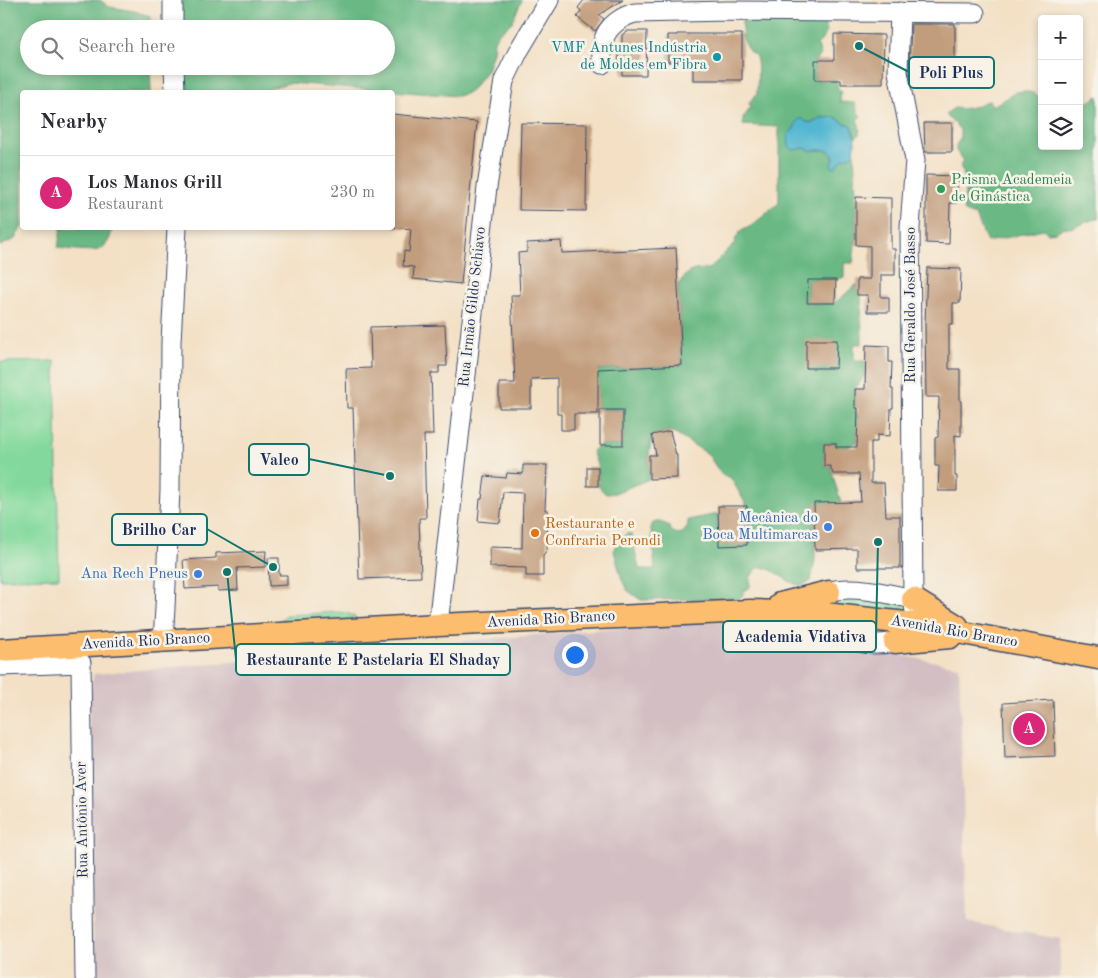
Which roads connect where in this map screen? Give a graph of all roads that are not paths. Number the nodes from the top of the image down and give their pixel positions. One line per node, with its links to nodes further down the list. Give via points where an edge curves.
1 (173, 0): 6 (street)
2 (549, 0): 16 (street, Rua Irmão Gildo Schiavo, via 504,81 487,187)
3 (728, 6): 4 (street); 7 (street, via 627,15 606,34)
4 (900, 12): 5 (street); 12 (street, Rua Geraldo José Basso, via 898,72 916,160 910,227)
5 (975, 13)
6 (173, 20)
7 (602, 64)
8 (174, 75): 9 (street)
9 (175, 90)
10 (177, 230): 19 (street)
11 (829, 592): 12 (street, via 867,590); 13 (main road); 14 (street, via 821,599)
12 (913, 599): 15 (street, Rua Geraldo José Basso); 18 (main road)
13 (750, 611): 14 (main road, Avenida Rio Branco); 16 (main road, Avenida Rio Branco); 17 (main road)
14 (816, 613): 15 (main road, Avenida Rio Branco); 17 (street)
15 (915, 624): 18 (main road, Avenida Rio Branco); 20 (street, via 910,635)
16 (438, 625): 19 (main road, Avenida Rio Branco)
17 (827, 633): 20 (street, via 864,643)
18 (974, 635): 20 (main road); 22 (main road, Avenida Rio Branco)
19 (163, 641): 21 (main road, Avenida Rio Branco)
20 (895, 642)
21 (0, 650)
22 (1098, 658)
23 (0, 666): 24 (street, Rua Antônio Aver, via 81,663)
24 (86, 978)

